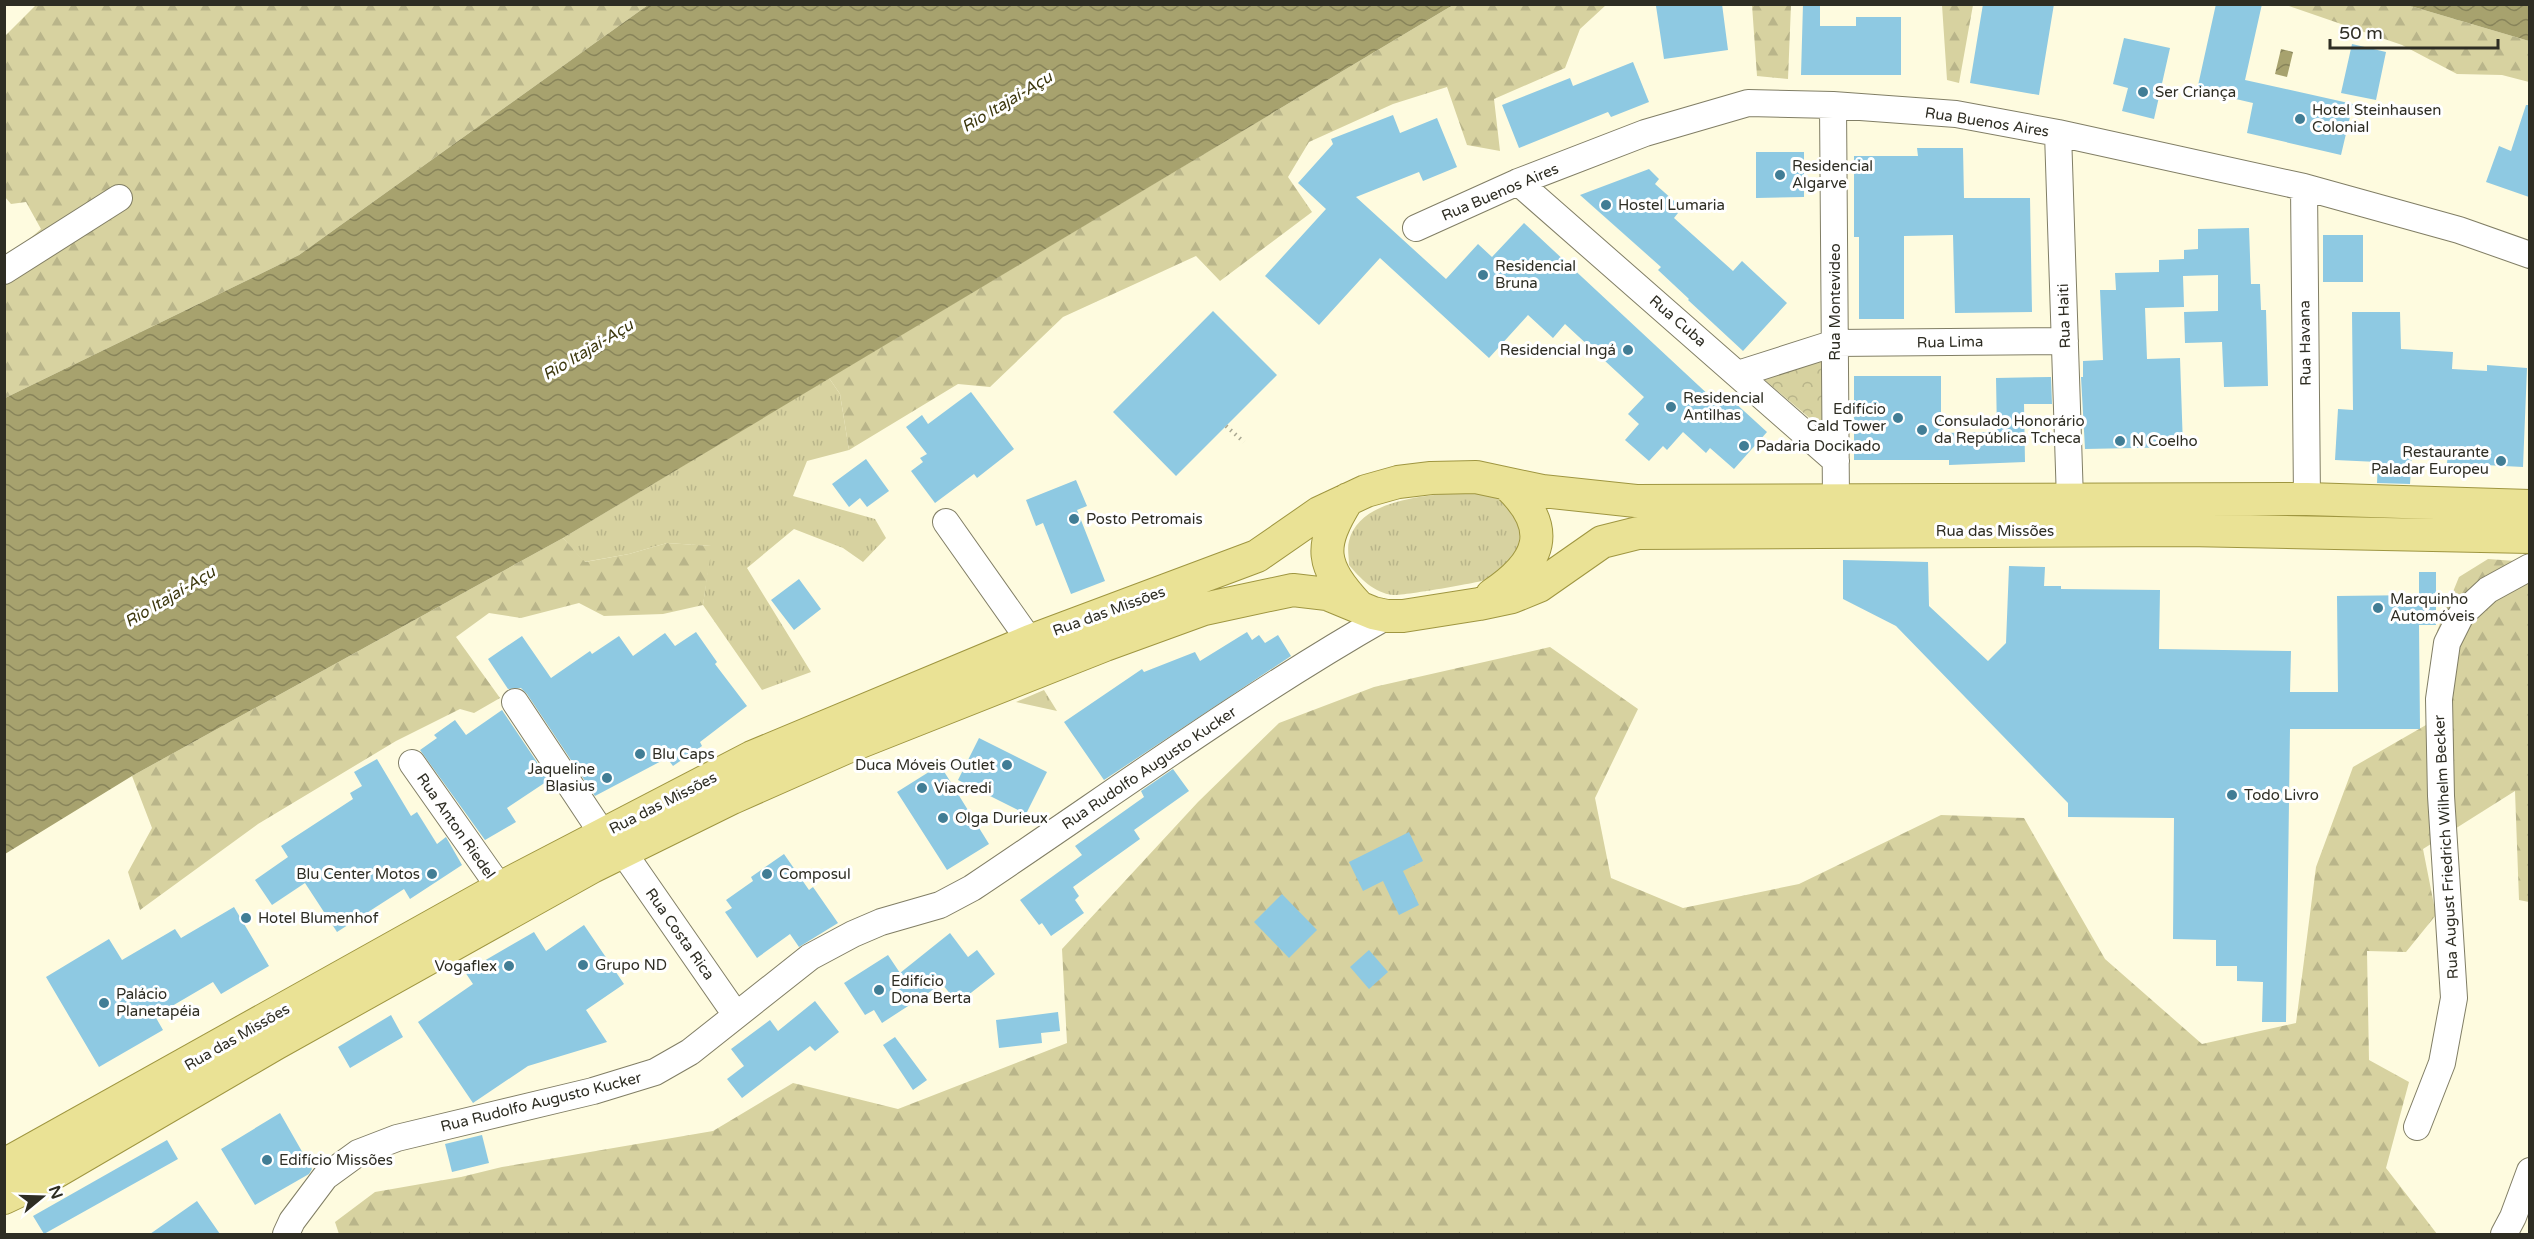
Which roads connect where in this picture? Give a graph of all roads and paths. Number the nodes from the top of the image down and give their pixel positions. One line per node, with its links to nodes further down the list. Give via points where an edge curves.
1 (1833, 105): 2 (street, Rua Buenos Aires, via 1956,114); 3 (street, Rua Buenos Aires, via 1748,104 1645,134); 10 (street, Rua Montevideo)
2 (2058, 133): 4 (street, Rua Buenos Aires); 9 (street, Rua Haiti)
3 (1518, 182): 6 (street, Rua Buenos Aires); 11 (street, Rua Cuba)
4 (2304, 187): 7 (street, Rua Buenos Aires, via 2459,230); 17 (street, Rua Havana)
5 (119, 198): 8 (street)
6 (1416, 228)
7 (2529, 255)
8 (4, 271)
9 (2065, 341): 10 (street, Rua Lima); 19 (street, Rua Haiti)
10 (1835, 343): 11 (street, Rua Lima); 14 (street, Rua Montevideo)
11 (1738, 374): 14 (street, Rua Cuba)
12 (1226, 426): 13 (path)
13 (1244, 442)
14 (1836, 462): 18 (street, Rua Montevideo)
15 (1508, 486): 16 (main road, via 1476,477 1431,478 1366,490); 18 (main road, Rua das Missões, via 1636,501); 25 (main road, via 1533,516 1534,551 1526,567)
16 (1348, 499): 26 (main road, via 1328,535 1327,550 1343,590); 27 (main road, Rua das Missões, via 1319,513 1257,556)
17 (2307, 499): 19 (main road, Rua das Missões); 20 (main road, Rua das Missões); 22 (main road, via 2298,515)
18 (1836, 500): 19 (main road, Rua das Missões)
19 (2070, 500)
20 (2529, 506)
21 (946, 522): 27 (street)
22 (2278, 532): 23 (main road, Rua das Missões); 25 (main road, Rua das Missões, via 1638,533 1602,542 1539,586)
23 (2529, 537)
24 (2529, 567): 33 (street, Rua August Friedrich Wilhelm Becker, via 2488,590 2462,615 2446,643 2439,710 2454,998 2442,1063)
25 (1479, 604): 26 (main road, via 1403,616)
26 (1373, 612): 30 (main road, Rua das Missões, via 1328,594 1293,590 1204,609); 32 (street, Rua Rudolfo Augusto Kucker, via 1336,645 1188,740 972,888 940,905 881,922 828,945)
27 (1030, 641): 30 (main road, Rua das Missões, via 752,757)
28 (515, 702): 30 (street, Rua Costa Rica)
29 (412, 763): 31 (street, Rua Anton Riedel)
30 (613, 843): 31 (main road, Rua das Missões); 32 (street, Rua Costa Rica); 36 (main road, Rua das Missões, via 473,933 61,1170)
31 (500, 888): 34 (main road, Rua das Missões)
32 (736, 1015): 37 (street, Rua Rudolfo Augusto Kucker, via 690,1052 655,1072 593,1091 397,1138 358,1153 324,1177)
33 (2417, 1127)
34 (4, 1165)
35 (2529, 1171): 38 (street)
36 (4, 1198)
37 (286, 1234)
38 (2504, 1234)

